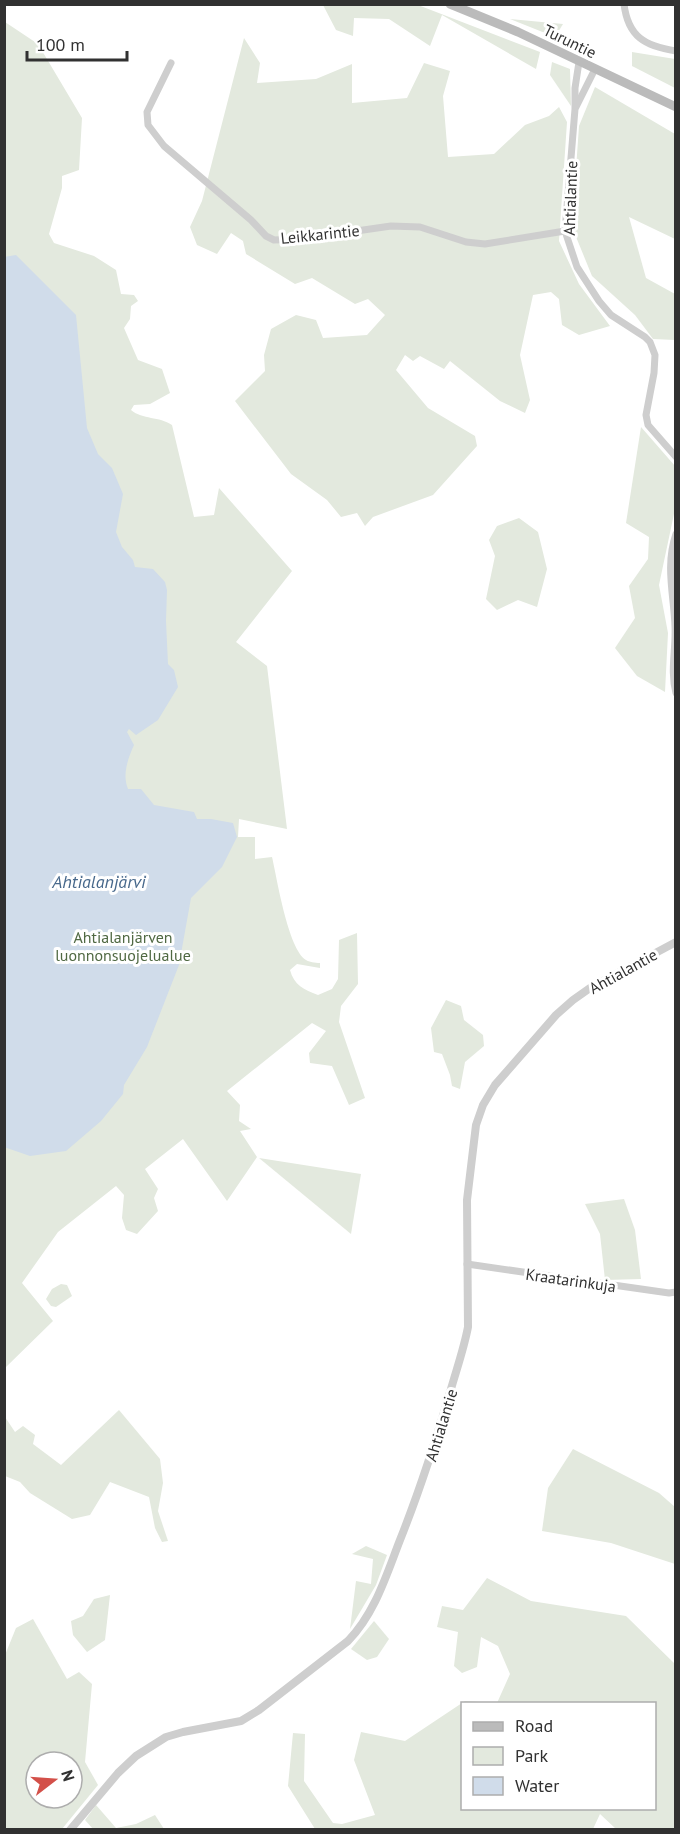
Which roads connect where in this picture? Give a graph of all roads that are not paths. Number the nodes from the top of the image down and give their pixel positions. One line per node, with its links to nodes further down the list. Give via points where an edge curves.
1 (450, 4): 4 (main road, Turuntie)
2 (624, 4): 3 (street, via 631,28 641,40 649,46)
3 (675, 51)
4 (579, 62): 6 (main road, Turuntie); 8 (street, Ahtialantie)
5 (171, 63): 9 (street, Leikkarintie, via 147,112 148,125 171,152 274,240 391,226 420,227 484,244)
6 (595, 69): 7 (main road, Turuntie); 8 (street, Ahtialantie)
7 (675, 107)
8 (575, 109): 9 (street, Ahtialantie)
9 (566, 231): 10 (street, Ahtialantie, via 577,267 599,300 611,315 650,342 655,355 648,425)
10 (675, 457)
11 (675, 534): 12 (street, via 669,574 675,626)
12 (675, 693)
13 (675, 942): 14 (street, Ahtialantie, via 573,1000 495,1085 476,1125 467,1200)
14 (467, 1264): 15 (street, Kraatarinkuja); 16 (street, Ahtialantie, via 468,1327 464,1348 414,1507 381,1589 360,1629 241,1721 166,1737 136,1756)
15 (675, 1292)
16 (70, 1830)

